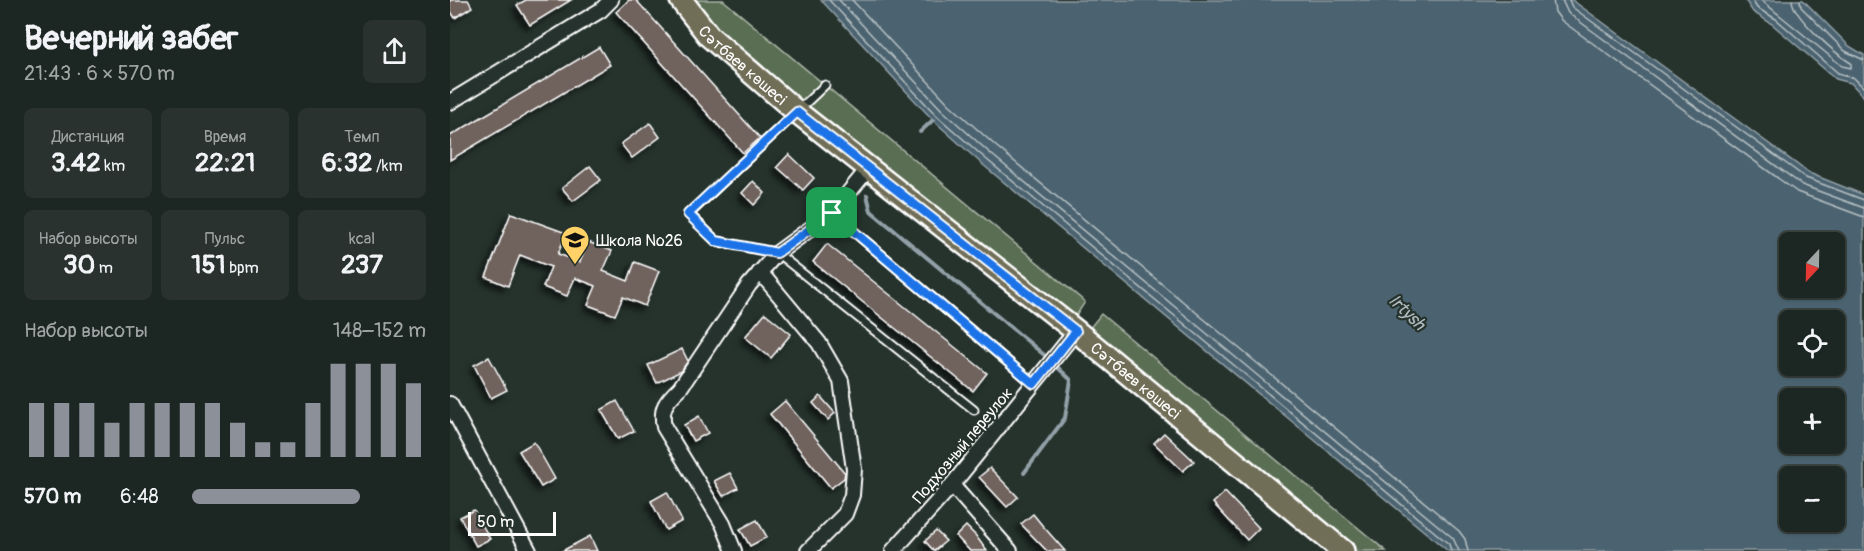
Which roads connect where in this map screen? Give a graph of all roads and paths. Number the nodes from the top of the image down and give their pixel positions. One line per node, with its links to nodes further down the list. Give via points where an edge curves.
1 (611, 0): 4 (street, via 601,10)
2 (681, 0): 5 (main road, Сәтбаев көшесі, via 709,36)
3 (825, 85): 5 (lane)
4 (450, 102)
5 (797, 112): 6 (main road, Сәтбаев көшесі); 8 (lane, via 688,214 716,241)
6 (868, 169): 7 (street); 10 (main road, Сәтбаев көшесі)
7 (832, 213): 8 (street); 11 (lane)
8 (777, 253): 9 (street); 13 (lane)
9 (760, 272): 16 (street, via 680,388 666,401 661,414 664,427 723,524); 17 (street, via 819,343 841,381 854,470 852,495 845,514)
10 (1076, 331): 11 (street, Подхозный переулок); 20 (main road, Сәтбаев көшесі)
11 (1034, 384): 14 (street, Подхозный переулок)
12 (450, 404): 15 (street)
13 (974, 410)
14 (952, 485): 18 (street, Подхозный переулок); 19 (street)
15 (529, 551)
16 (734, 551)
17 (808, 551)
18 (893, 551)
19 (1010, 551)
20 (1343, 551)

